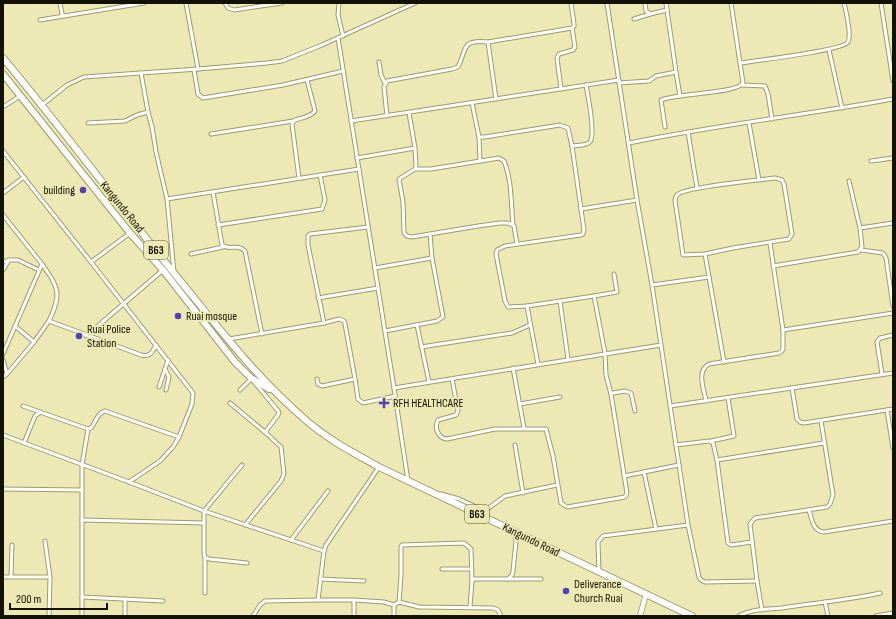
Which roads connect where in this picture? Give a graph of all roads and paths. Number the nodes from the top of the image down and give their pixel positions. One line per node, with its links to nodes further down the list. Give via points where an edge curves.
1 (60, 3): 18 (street)
2 (144, 3): 15 (street)
3 (186, 3): 31 (street)
4 (226, 3): 5 (street, via 228,8 234,10)
5 (282, 3)
6 (339, 3): 22 (street, via 338,15)
7 (415, 3): 22 (street)
8 (571, 3): 21 (street, via 574,24)
9 (607, 3): 38 (street)
10 (645, 3): 17 (street, via 646,11)
11 (666, 3): 16 (street)
12 (732, 3): 30 (street)
13 (844, 3): 27 (street, via 849,42)
14 (881, 3): 25 (street)
15 (126, 4): 18 (street)
16 (667, 10): 17 (street); 33 (street)
17 (650, 14): 19 (street)
18 (64, 16): 20 (street)
19 (634, 19)
20 (40, 20)
21 (572, 28): 24 (street); 42 (street, via 575,49 559,54 556,58)
22 (343, 36): 23 (street)
23 (338, 38): 31 (street, via 282,61); 32 (street)
24 (488, 42): 39 (street, via 480,41 465,47 458,67); 46 (street)
25 (888, 49): 26 (street); 37 (street)
26 (893, 49)
27 (829, 50): 30 (street); 51 (street)
28 (3, 58): 43 (highway, Kangundo Road / B63)
29 (378, 62): 39 (street)
30 (741, 63): 41 (street)
31 (196, 69): 34 (street); 36 (street, via 198,94 203,98)
32 (343, 71): 36 (street); 56 (street)
33 (676, 72): 38 (street, via 656,76 649,81); 45 (street)
34 (141, 73): 49 (street, via 80,78); 52 (street)
35 (3, 74): 44 (highway, Kangundo Road / B63)
36 (307, 80): 57 (street, via 314,114)
37 (893, 81)
38 (619, 82): 40 (street); 64 (street)
39 (385, 83): 54 (street)
40 (586, 85): 42 (street); 65 (street, via 592,137 587,144)
41 (742, 85): 45 (street); 55 (street, via 765,86)
42 (561, 89): 46 (street)
43 (30, 91): 44 (highway); 49 (highway, Kangundo Road / B63)
44 (21, 96): 50 (street); 91 (highway, Kangundo Road / B63)
45 (680, 96): 60 (street, via 661,100)
46 (496, 99): 48 (street)
47 (893, 99): 51 (street)
48 (472, 103): 53 (street); 63 (street)
49 (42, 105): 109 (highway, Kangundo Road / B63)
50 (3, 107)
51 (842, 108): 55 (street)
52 (148, 112): 58 (street, via 125,121); 82 (street)
53 (409, 113): 54 (street); 66 (street)
54 (387, 116): 56 (street)
55 (772, 119): 59 (street)
56 (351, 121): 68 (street)
57 (292, 122): 62 (street); 76 (street)
58 (88, 123)
59 (749, 123): 61 (street); 77 (street)
60 (665, 127)
61 (688, 132): 64 (street); 79 (street)
62 (211, 134)
63 (479, 137): 65 (street, via 560,125 568,128); 70 (street)
64 (629, 143): 83 (street)
65 (572, 146): 84 (street)
66 (415, 148): 68 (street); 73 (street)
67 (3, 151): 75 (street)
68 (357, 158): 72 (street)
69 (893, 158): 71 (street)
70 (480, 161): 73 (street); 88 (street, via 500,158 504,160)
71 (871, 161)
72 (359, 169): 74 (street); 89 (street)
73 (415, 170): 92 (street, via 399,179 404,233 412,237)
74 (320, 175): 76 (street); 87 (street, via 325,200 322,209)
75 (24, 177): 81 (street); 102 (street)
76 (299, 178): 80 (street)
77 (759, 180): 79 (street); 93 (street, via 779,178 786,191 792,236 786,241)
78 (849, 181): 90 (street)
79 (697, 188): 98 (street, via 680,192 675,199 682,253 685,256)
80 (213, 192): 82 (street); 87 (street)
81 (3, 193)
82 (167, 198): 109 (street)
83 (637, 200): 84 (street); 112 (street)
84 (581, 209): 94 (street, via 583,234)
85 (3, 215): 103 (street)
86 (893, 223): 90 (street)
87 (218, 225): 95 (street)
88 (513, 225): 92 (street, via 508,223 478,226); 94 (street)
89 (368, 227): 105 (street); 115 (street, via 308,236)
90 (860, 228): 96 (street)
91 (130, 233): 102 (street); 108 (highway, Kangundo Road / B63)
92 (430, 234): 99 (street)
93 (770, 243): 98 (street); 104 (street)
94 (517, 244): 118 (street, via 499,248 496,254 506,305 511,308)
95 (223, 247): 97 (street); 128 (street, via 239,247 246,251)
96 (861, 250): 104 (street); 119 (street, via 883,253 886,258)
97 (191, 254)
98 (705, 254): 111 (street)
99 (432, 258): 105 (street); 123 (street, via 443,317 437,321)
100 (9, 260): 101 (street); 106 (street); 107 (street, via 18,260)
101 (3, 262)
102 (91, 262): 117 (street)
103 (42, 264): 107 (street); 121 (street, via 58,291)
104 (773, 266): 126 (street)
105 (375, 268): 113 (street)
106 (3, 270)
107 (39, 270): 125 (street)
108 (164, 270): 117 (street); 142 (highway, Kangundo Road / B63)
109 (175, 274): 131 (highway, Kangundo Road / B63)
110 (614, 274): 114 (street, via 617,292)
111 (709, 277): 112 (street); 143 (street)
112 (652, 285): 134 (street)
113 (378, 288): 115 (street); 127 (street)
114 (594, 296): 116 (street); 136 (street)
115 (318, 298): 122 (street)
116 (560, 301): 118 (street); 139 (street)
117 (124, 303): 130 (street); 133 (street)
118 (527, 306): 124 (street)
119 (893, 306)
120 (893, 313): 126 (street)
121 (49, 321): 130 (street); 132 (street)
122 (324, 323): 128 (street); 153 (street, via 339,319 344,322)
123 (417, 325): 127 (street); 135 (street)
124 (530, 325): 135 (street, via 512,333); 144 (street)
125 (15, 326): 132 (street); 137 (street)
126 (783, 330): 143 (street, via 783,348 779,353)
127 (385, 331): 157 (street)
128 (262, 334): 131 (street)
129 (893, 335): 149 (street, via 880,338 877,342)
130 (86, 336): 133 (street, via 147,356 152,354)
131 (227, 339): 138 (highway, Kangundo Road / B63)
132 (34, 342): 148 (street)
133 (156, 345): 141 (street)
134 (661, 345): 136 (street); 170 (street)
135 (422, 347): 155 (street)
136 (605, 353): 139 (street); 162 (street, via 606,374)
137 (3, 354)
138 (241, 354): 142 (highway); 161 (highway, Kangundo Road / B63)
139 (568, 359): 144 (street)
140 (3, 360): 148 (street)
141 (168, 360): 146 (street); 181 (street, via 194,398)
142 (234, 362): 151 (highway, Kangundo Road / B63)
143 (724, 362): 166 (street, via 709,364 702,370)
144 (538, 364): 145 (street)
145 (513, 368): 154 (street); 168 (street)
146 (165, 369): 156 (street); 159 (street, via 169,377)
147 (893, 372): 149 (street)
148 (7, 374): 150 (street)
149 (882, 374): 158 (street)
150 (3, 377)
151 (251, 378): 160 (street); 161 (highway, Kangundo Road / B63); 178 (street, via 279,412 267,429)
152 (317, 379): 153 (street, via 318,384 322,386)
153 (355, 379): 163 (street, via 360,402)
154 (452, 379): 155 (street); 176 (street, via 458,411 438,420 436,423 439,436 448,439 495,429)
155 (429, 382): 157 (street)
156 (159, 387)
157 (394, 388): 163 (street)
158 (792, 388): 165 (street); 175 (street, via 797,419 804,423)
159 (166, 390)
160 (240, 390)
161 (274, 392): 192 (highway, Kangundo Road / B63, via 320,431)
162 (611, 394): 173 (street, via 626,391 630,393); 194 (street)
163 (395, 396): 195 (street)
164 (560, 397): 168 (street)
165 (728, 398): 166 (street); 182 (street, via 734,436)
166 (706, 401): 170 (street)
167 (230, 403): 178 (street)
168 (520, 404): 176 (street)
169 (23, 406): 174 (street)
170 (670, 406): 186 (street)
171 (893, 409): 172 (street)
172 (887, 410): 175 (street); 180 (street)
173 (634, 411)
174 (40, 412): 177 (street); 183 (street)
175 (821, 421): 184 (street)
176 (524, 428): 197 (street, via 546,428)
177 (88, 429): 181 (street, via 99,414 105,411); 189 (street)
178 (267, 434): 208 (street, via 280,447 283,477)
179 (3, 435): 183 (street)
180 (892, 435): 187 (street)
181 (179, 437): 196 (street, via 167,454)
182 (711, 441): 186 (street); 188 (street)
183 (24, 443): 189 (street)
184 (824, 443): 188 (street); 203 (street, via 832,500 827,507)
185 (515, 445): 202 (street)
186 (676, 445): 191 (street)
187 (893, 448)
188 (717, 460): 216 (street, via 728,543 731,545)
189 (82, 464): 196 (street); 199 (street)
190 (242, 465): 204 (street)
191 (679, 465): 193 (street); 209 (street)
192 (379, 467): 195 (highway, Kangundo Road / B63); 218 (street)
193 (644, 472): 194 (street); 210 (street)
194 (624, 476): 197 (street, via 627,495 624,498 573,507 561,503)
195 (408, 481): 201 (highway, Kangundo Road / B63)
196 (129, 482): 204 (street)
197 (557, 486): 202 (street)
198 (3, 489): 199 (street)
199 (82, 490): 205 (street)
200 (328, 491): 213 (street)
201 (431, 492): 202 (street, via 459,499 483,510 502,497); 211 (highway, Kangundo Road / B63)
202 (523, 493)
203 (809, 510): 206 (street, via 819,532); 216 (street, via 755,518 750,524)
204 (204, 511): 207 (street); 208 (street)
205 (82, 520): 207 (street); 236 (street)
206 (893, 521)
207 (204, 523): 219 (street)
208 (245, 525): 213 (street)
209 (688, 525): 210 (street); 232 (street, via 701,580)
210 (656, 529): 223 (street, via 600,538)
211 (514, 532): 212 (highway, Kangundo Road / B63); 215 (street)
212 (525, 537): 215 (street); 223 (highway, Kangundo Road / B63)
213 (291, 540): 218 (street)
214 (45, 541): 226 (street)
215 (516, 541): 228 (street, via 513,571)
216 (752, 542): 232 (street)
217 (12, 545): 224 (street)
218 (324, 551): 227 (street)
219 (205, 557): 220 (street); 233 (street)
220 (247, 563)
221 (442, 569): 222 (street)
222 (472, 569): 231 (street); 241 (street, via 471,549 464,543 402,545)
223 (599, 572): 235 (highway, Kangundo Road / B63)
224 (11, 576): 225 (street); 226 (street)
225 (3, 577)
226 (50, 577): 247 (street)
227 (320, 579): 230 (street); 238 (street)
228 (508, 579): 229 (street); 231 (street)
229 (541, 579)
230 (364, 581)
231 (472, 581): 244 (street)
232 (757, 581): 245 (street)
233 (205, 593)
234 (880, 593): 242 (street)
235 (646, 594): 254 (street); 255 (highway, Kangundo Road / B63)
236 (82, 597): 237 (street); 248 (street)
237 (125, 599): 240 (street); 249 (street)
238 (318, 600): 239 (street); 250 (street, via 265,601)
239 (354, 600): 243 (street); 251 (street)
240 (163, 601)
241 (399, 602): 243 (street); 244 (street, via 419,607)
242 (826, 602): 245 (street); 257 (street)
243 (394, 605): 252 (street)
244 (470, 607): 253 (street, via 494,608)
245 (762, 610): 256 (street)
246 (893, 613): 258 (street)
247 (49, 616)
248 (82, 616)
249 (125, 616)
250 (253, 616)
251 (354, 616)
252 (394, 616)
253 (501, 616)
254 (640, 616)
255 (692, 616)
256 (739, 616)
257 (828, 616)
258 (876, 616)

